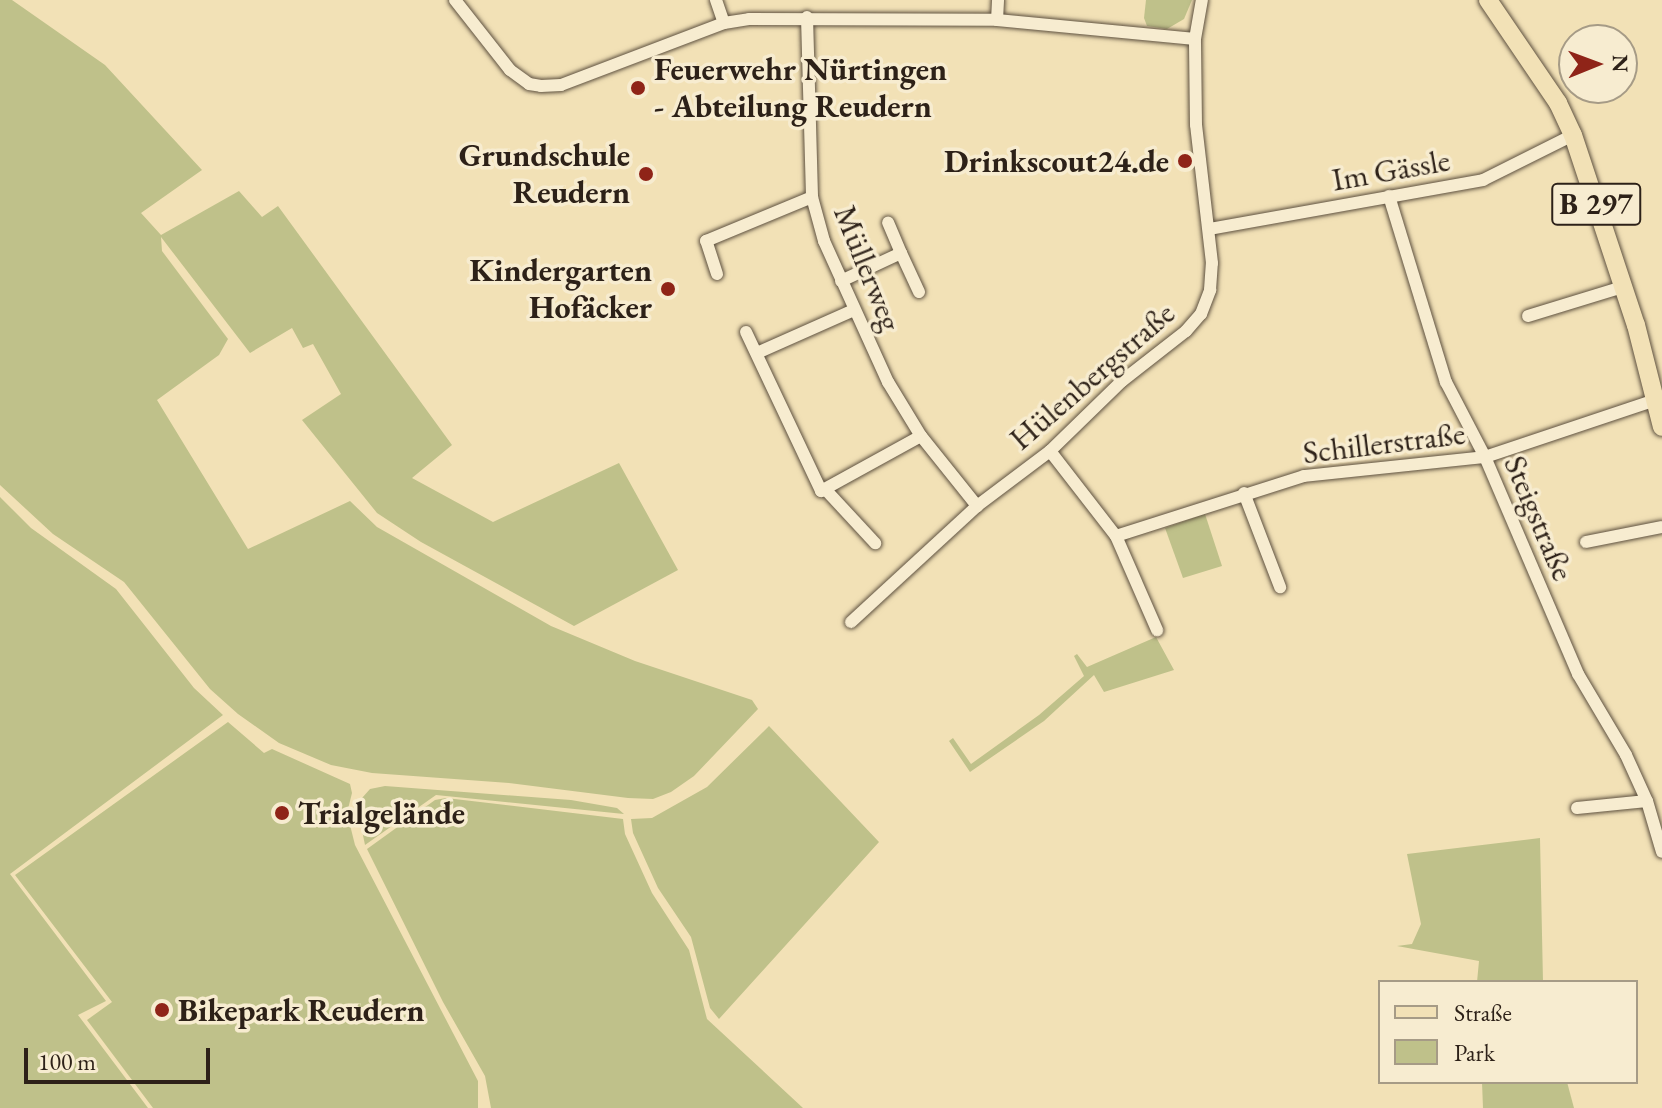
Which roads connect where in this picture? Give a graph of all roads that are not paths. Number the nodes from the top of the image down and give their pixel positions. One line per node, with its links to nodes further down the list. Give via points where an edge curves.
1 (455, 0): 8 (street, via 517,77 551,87)
2 (716, 0): 8 (street)
3 (998, 0): 7 (street)
4 (1202, 0): 9 (street, Hülenbergstraße)
5 (1488, 0): 10 (main road, B 297, via 1558,103)
6 (807, 17): 7 (street); 8 (street); 12 (street, Müllerweg)
7 (997, 20): 9 (street)
8 (724, 23)
9 (1195, 39): 14 (street, Hülenbergstraße, via 1196,125)
10 (1573, 135): 11 (street, Im Gässle, via 1483,180); 18 (main road, B 297)
11 (1389, 196): 14 (street, Im Gässle); 28 (street, Steigstraße, via 1446,382)
12 (812, 197): 16 (street, via 706,241); 17 (street, Müllerweg)
13 (888, 223): 15 (street)
14 (1209, 229): 27 (street, Hülenbergstraße, via 1210,290 1201,314)
15 (901, 253): 17 (street); 19 (street)
16 (717, 274)
17 (841, 281): 20 (street, Müllerweg)
18 (1623, 287): 21 (street); 24 (main road, B 297)
19 (919, 292)
20 (854, 310): 23 (street); 26 (street, Müllerweg)
21 (1528, 316)
22 (746, 332): 23 (street)
23 (757, 353): 29 (street, via 821,491)
24 (1660, 399): 25 (main road, B 297); 28 (street, Schillerstraße)
25 (1662, 427)
26 (921, 436): 29 (street); 31 (street, Müllerweg)
27 (1050, 451): 31 (street, Hülenbergstraße); 33 (street)
28 (1485, 457): 30 (street, Schillerstraße, via 1304,476); 39 (street, Steigstraße, via 1578,674)
29 (825, 489): 35 (street)
30 (1244, 493): 33 (street, Schillerstraße); 36 (street)
31 (977, 506): 37 (street, Hülenbergstraße)
32 (1662, 527): 34 (street)
33 (1116, 536): 38 (street)
34 (1586, 542)
35 (875, 543)
36 (1280, 587)
37 (851, 622)
38 (1157, 630)
39 (1647, 801): 40 (street); 41 (street, Steigstraße)
40 (1577, 808)
41 (1662, 852)

